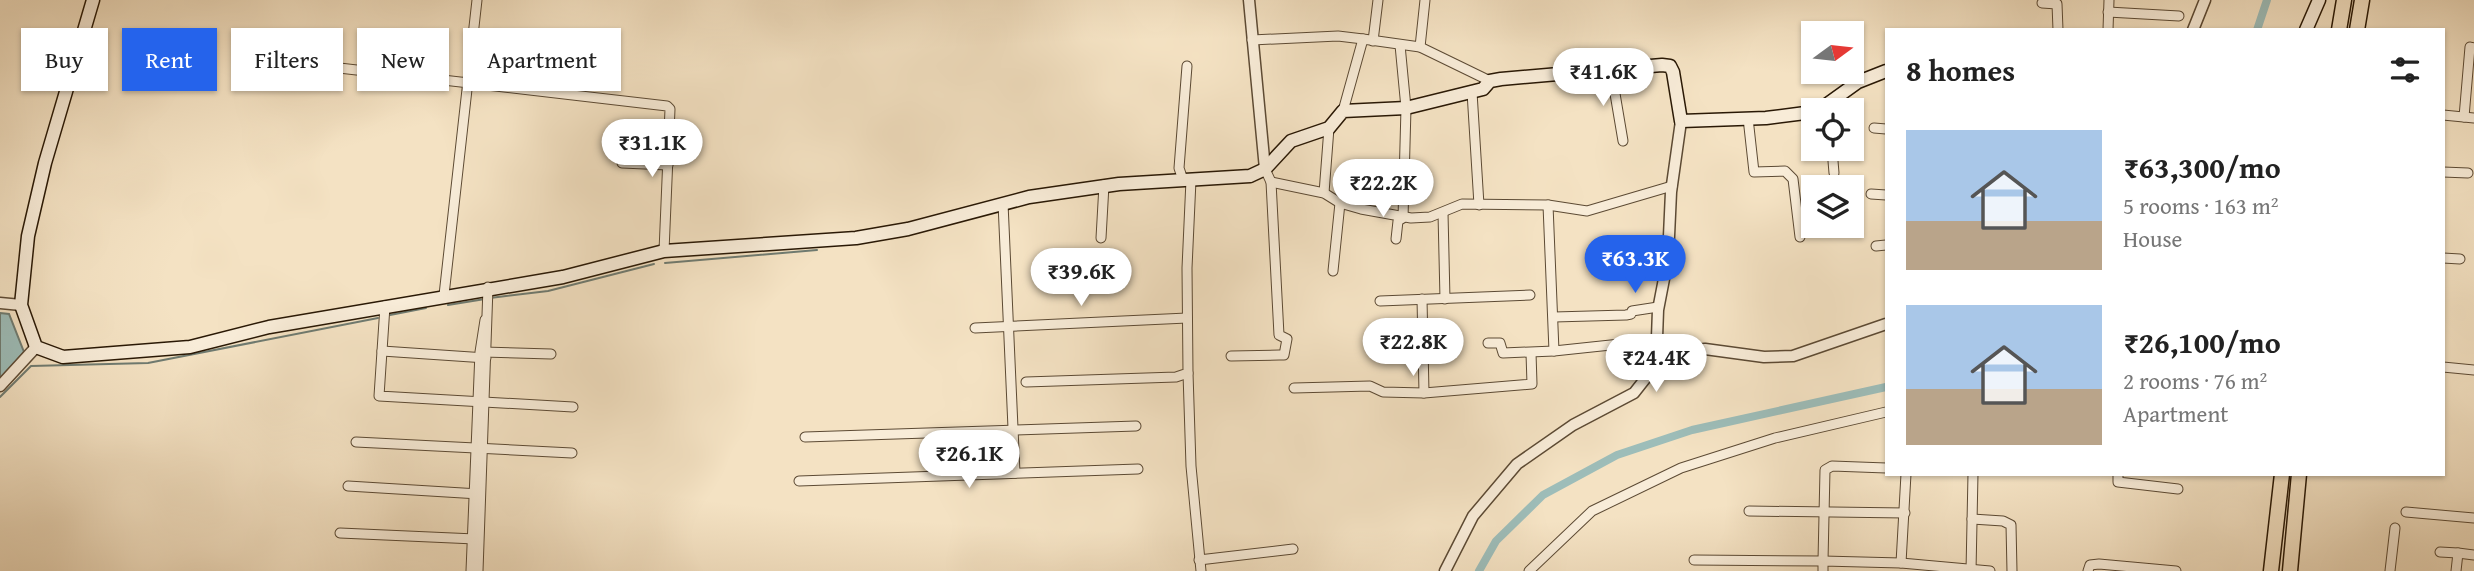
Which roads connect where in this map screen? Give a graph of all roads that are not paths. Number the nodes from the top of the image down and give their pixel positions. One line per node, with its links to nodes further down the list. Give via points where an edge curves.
1 (93, 0): 14 (main road)
2 (477, 0): 15 (street)
3 (1249, 0): 22 (street)
4 (1378, 0): 23 (street)
5 (1425, 0): 25 (street)
6 (2109, 0): 12 (street)
7 (2205, 0): 18 (street)
8 (2319, 0): 19 (main road)
9 (2362, 0): 21 (highway)
10 (2344, 1): 20 (highway)
11 (2042, 3): 16 (street, via 2057,4)
12 (2108, 12): 13 (street); 17 (street)
13 (2179, 16)
14 (85, 28)
15 (474, 28)
16 (2058, 28)
17 (2108, 28)
18 (2194, 28)
19 (2307, 28)
20 (2339, 28)
21 (2357, 28)
22 (1252, 40): 23 (street, via 1338,36); 52 (street)
23 (1368, 40): 24 (street); 39 (street)
24 (1400, 45): 25 (street); 38 (street)
25 (1420, 47): 31 (street)
26 (2474, 48): 42 (street, via 2470,47)
27 (1187, 66): 56 (street, via 1180,167)
28 (343, 68): 32 (street)
29 (1611, 70): 31 (main road); 44 (main road, via 1670,66); 48 (street)
30 (1885, 71): 37 (main road, via 1858,82)
31 (1490, 81): 36 (main road)
32 (463, 82)
33 (67, 91): 83 (main road, via 28,236)
34 (467, 91): 77 (street)
35 (537, 91): 51 (street, via 667,106)
36 (1472, 92): 38 (main road); 65 (street)
37 (1838, 98)
38 (1406, 108): 39 (main road); 68 (street)
39 (1343, 111): 45 (main road)
40 (1801, 114): 43 (main road)
41 (2445, 115): 42 (street)
42 (2469, 117)
43 (1748, 118): 44 (main road); 69 (street, via 1754,172 1785,171 1792,176)
44 (1681, 121): 59 (street)
45 (1329, 128): 52 (main road, via 1292,141); 60 (street)
46 (1874, 128): 47 (street)
47 (1885, 129)
48 (1623, 141)
49 (1833, 161): 54 (street)
50 (622, 163): 51 (street)
51 (668, 165): 72 (street)
52 (1265, 169): 56 (main road, via 1250,176); 57 (street)
53 (2445, 172): 55 (street)
54 (1834, 173)
55 (2468, 173)
56 (1187, 180): 58 (main road); 87 (street)
57 (1271, 183): 60 (street); 100 (street, via 1279,335 1286,339 1287,349 1284,355)
58 (1104, 185): 63 (main road); 70 (street)
59 (1672, 186): 66 (street, via 1594,210); 85 (street, via 1668,258)
60 (1324, 193): 64 (street)
61 (1871, 194): 62 (street)
62 (1885, 195)
63 (1003, 203): 72 (main road, via 856,238); 89 (street)
64 (1340, 203): 68 (street); 75 (street)
65 (1479, 205): 66 (street); 67 (street, via 1462,204)
66 (1548, 205): 86 (street)
67 (1443, 213): 68 (street); 80 (street)
68 (1403, 218): 71 (street, via 1398,221)
69 (1800, 237)
70 (1101, 238)
71 (1396, 239)
72 (664, 251): 76 (main road, via 563,277)
73 (2445, 258): 74 (street)
74 (2460, 259)
75 (1333, 271)
76 (488, 287): 77 (main road); 99 (street)
77 (444, 295): 84 (main road)
78 (1530, 295): 80 (street)
79 (1422, 299): 80 (street); 81 (street); 107 (street)
80 (1445, 299)
81 (1380, 301)
82 (0, 303): 83 (street)
83 (21, 305): 93 (main road)
84 (385, 306): 93 (main road, via 190,347 63,357); 94 (street)
85 (1658, 307): 86 (street, via 1626,315); 91 (street)
86 (1554, 317): 95 (street)
87 (1187, 318): 89 (street); 103 (street)
88 (1885, 324): 98 (street, via 1793,356 1705,349)
89 (1010, 327): 90 (street); 112 (street)
90 (975, 328)
91 (1658, 340): 95 (street); 98 (street)
92 (1488, 343): 96 (street, via 1500,343 1503,353)
93 (36, 347): 105 (street)
94 (382, 351): 99 (street); 108 (street, via 379,396)
95 (1554, 351): 96 (street)
96 (1531, 353): 107 (street, via 1532,383)
97 (551, 354): 99 (street)
98 (1658, 354): 149 (street, via 1641,388 1573,425 1517,464 1474,516)
99 (484, 355): 108 (street)
100 (1231, 356)
101 (2445, 367): 102 (street)
102 (2474, 370)
103 (1188, 373): 104 (street); 142 (street)
104 (1026, 382)
105 (0, 386)
106 (1294, 388): 107 (street, via 1370,386 1383,392)
107 (1424, 393)
108 (482, 402): 109 (street); 115 (street)
109 (573, 407)
110 (1885, 412): 150 (street, via 1775,438 1681,468 1592,511)
111 (1136, 426): 112 (street)
112 (1014, 430): 113 (street); 119 (street)
113 (805, 438)
114 (356, 442): 115 (street)
115 (481, 449): 116 (street); 128 (street)
116 (572, 453)
117 (1885, 468): 129 (street, via 1827,468)
118 (1138, 469): 119 (street)
119 (1015, 473): 125 (street)
120 (1906, 476): 132 (street)
121 (1973, 476): 134 (street)
122 (2118, 476): 127 (street, via 2118,482)
123 (2281, 476): 156 (highway)
124 (2299, 476): 157 (highway)
125 (799, 481)
126 (348, 486): 128 (street)
127 (2178, 489)
128 (478, 494): 137 (street)
129 (1825, 510): 130 (street); 132 (street); 145 (street)
130 (1749, 511)
131 (2406, 512): 133 (street)
132 (1905, 513): 144 (street)
133 (2474, 518)
134 (1972, 519): 151 (street); 153 (street, via 2011,524)
135 (2395, 528): 158 (street)
136 (340, 533): 137 (street)
137 (476, 539): 146 (street); 147 (street)
138 (1293, 549): 142 (street)
139 (2440, 552): 140 (street)
140 (2458, 553): 141 (street); 159 (street)
141 (2474, 555)
142 (1199, 560): 148 (street)
143 (1695, 560): 145 (street)
144 (1901, 563): 145 (street); 151 (street)
145 (1823, 566)
146 (471, 571)
147 (478, 571)
148 (1201, 571)
149 (1445, 571)
150 (1529, 571)
151 (1971, 571): 152 (street)
152 (1990, 571)
153 (2012, 571)
154 (2088, 571): 155 (street, via 2090,565 2099,564)
155 (2176, 571)
156 (2271, 571)
157 (2290, 571)
158 (2390, 571)
159 (2456, 571)

